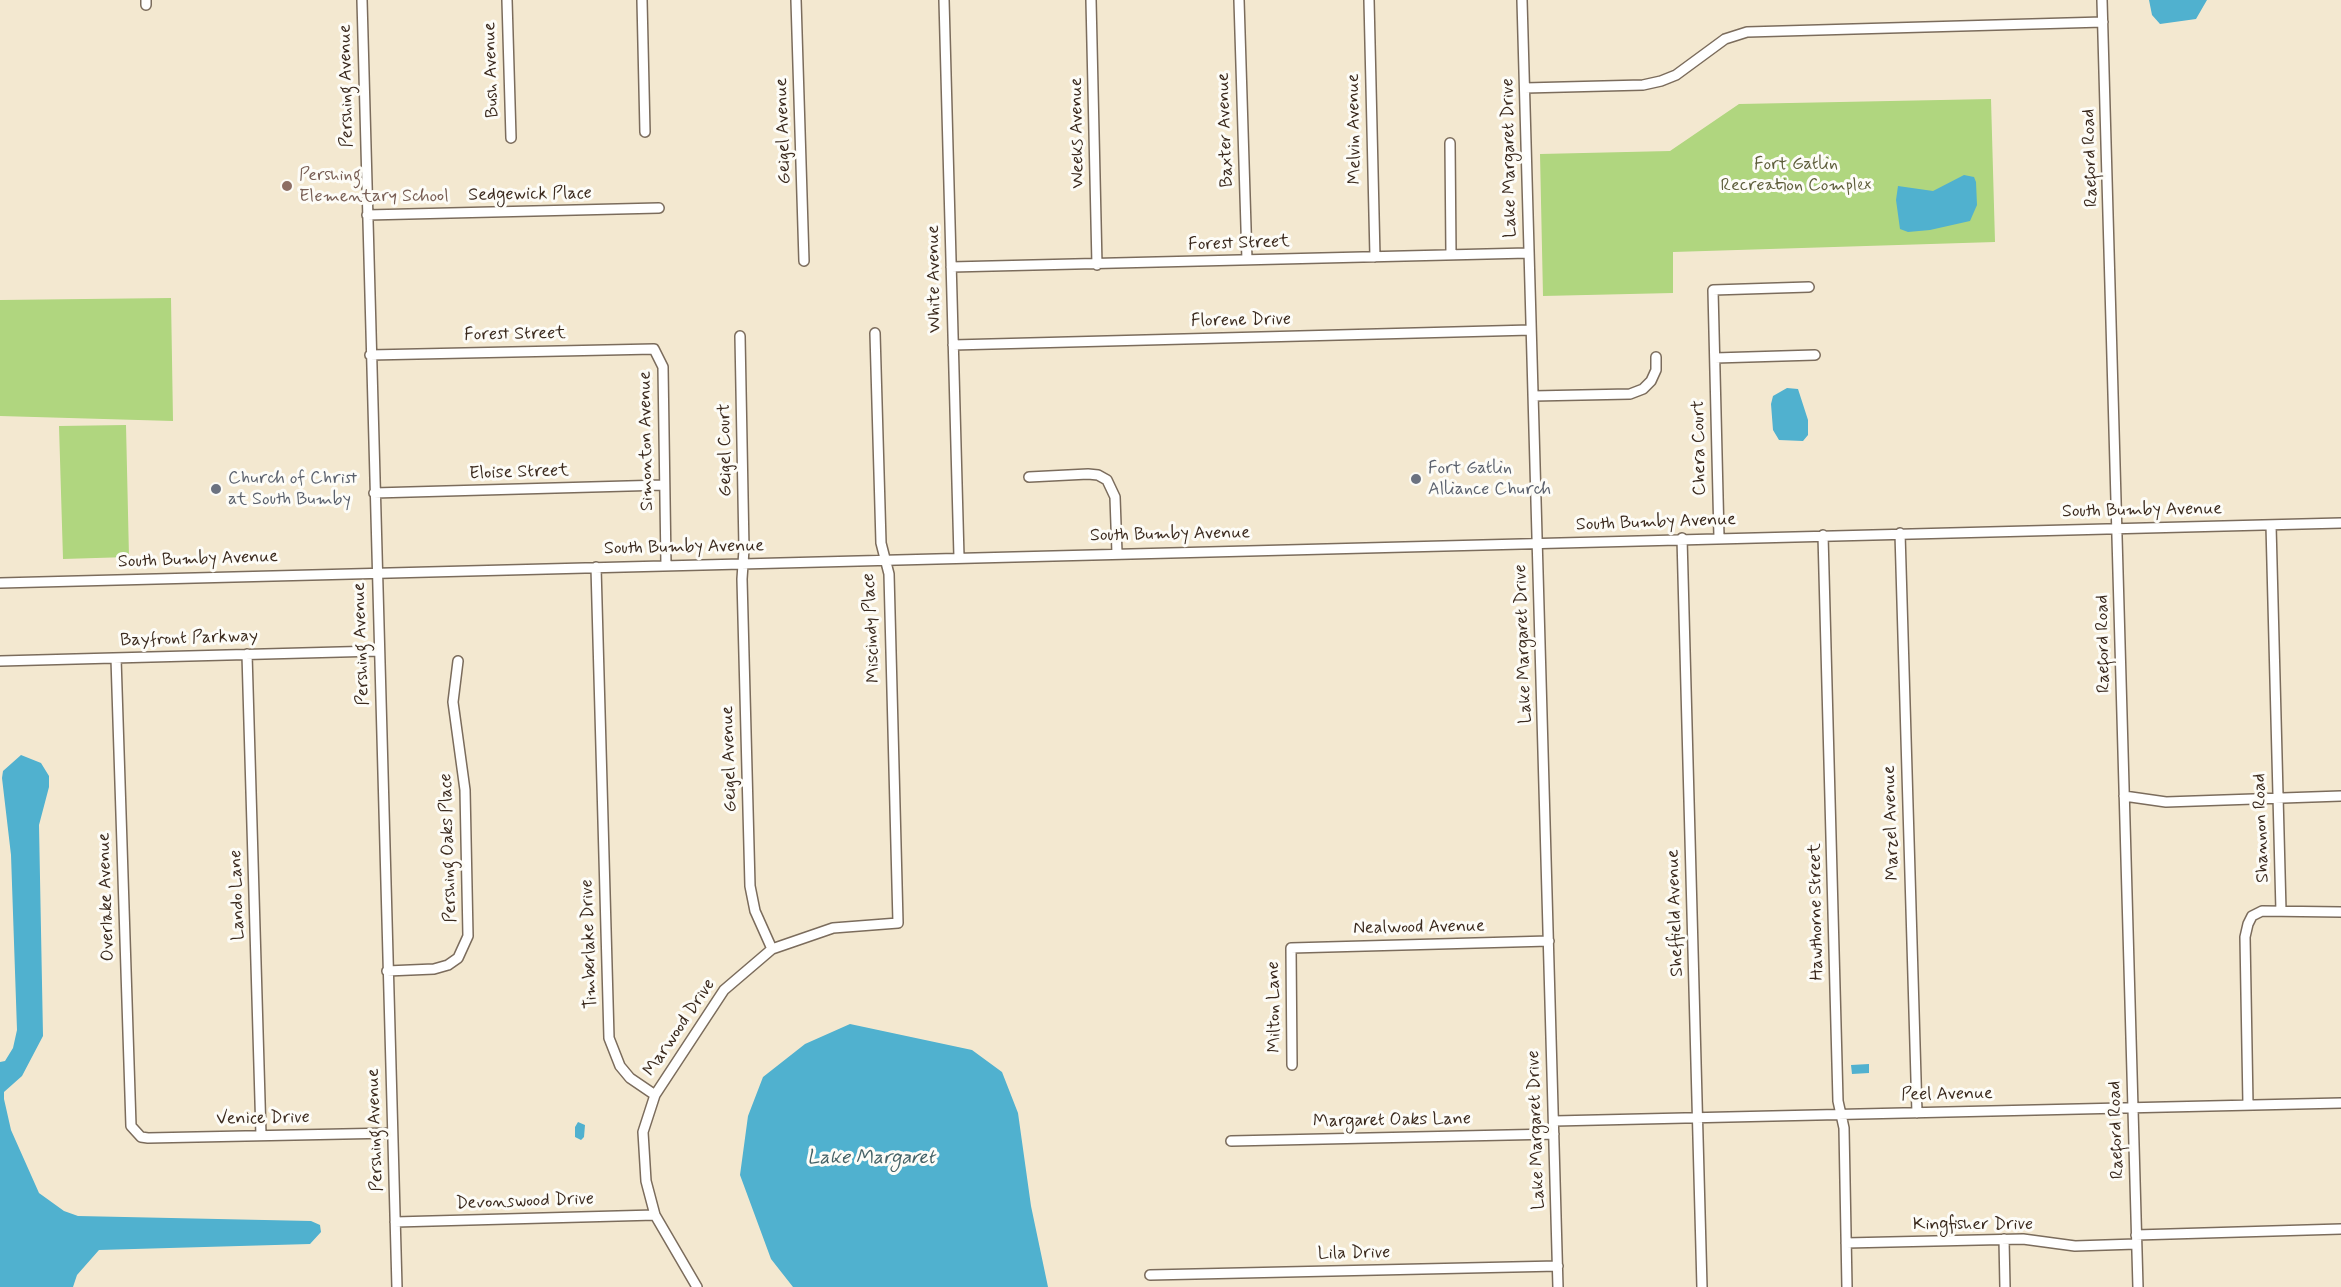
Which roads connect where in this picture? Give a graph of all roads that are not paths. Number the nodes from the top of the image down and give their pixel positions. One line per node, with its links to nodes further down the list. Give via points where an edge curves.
1 (362, 0): 17 (street, Pershing Avenue)
2 (507, 0): 14 (street, Bush Avenue)
3 (642, 0): 13 (street)
4 (796, 0): 22 (street, Geigel Avenue)
5 (944, 0): 24 (street, White Avenue)
6 (1091, 0): 23 (street, Weeks Avenue)
7 (1239, 0): 21 (street, Baxter Avenue)
8 (1369, 0): 20 (street, Melvin Avenue)
9 (1522, 0): 12 (street, Lake Margaret Drive)
10 (2102, 0): 11 (street, Raeford Road)
11 (2103, 22): 12 (street, via 1747,32 1725,39 1676,75 1661,81 1643,85); 41 (street, Raeford Road)
12 (1525, 88): 18 (street, Lake Margaret Drive)
13 (645, 132)
14 (511, 138)
15 (1450, 143): 19 (street)
16 (659, 208): 17 (street, Sedgewick Place)
17 (367, 215): 31 (street, Pershing Avenue)
18 (1528, 253): 19 (street, Forest Street); 26 (street, Lake Margaret Drive)
19 (1451, 255): 20 (street, Forest Street)
20 (1375, 257): 21 (street, Forest Street)
21 (1246, 260): 23 (street, Forest Street)
22 (804, 261)
23 (1097, 265): 24 (street, Forest Street)
24 (951, 267): 29 (street, White Avenue)
25 (1809, 287): 34 (street, Chera Court, via 1713,290)
26 (1531, 330): 29 (street, Florene Drive); 35 (street, Lake Margaret Drive)
27 (875, 333): 49 (street, Miscindy Place, via 881,543)
28 (740, 336): 50 (street, Geigel Court)
29 (953, 345): 48 (street, White Avenue)
30 (658, 354): 31 (street, Forest Street, via 648,348); 37 (street, Simonton Avenue, via 663,367)
31 (370, 355): 38 (street, Pershing Avenue)
32 (1815, 355): 34 (street)
33 (1656, 357): 35 (street, via 1651,381 1630,394)
34 (1715, 358): 44 (street, Chera Court)
35 (1533, 396): 46 (street, Lake Margaret Drive)
36 (1029, 477): 47 (street, via 1088,474 1107,480 1115,497)
37 (664, 485): 38 (street, Eloise Street); 51 (street, Simonton Avenue)
38 (374, 493): 53 (street, Pershing Avenue)
39 (2341, 523): 40 (street, South Bumby Avenue)
40 (2271, 525): 41 (street, South Bumby Avenue); 62 (street, Shannon Road)
41 (2117, 528): 42 (street, South Bumby Avenue); 60 (street, Raeford Road)
42 (1900, 533): 43 (street, South Bumby Avenue); 75 (street, Marzel Avenue)
43 (1823, 535): 44 (street, South Bumby Avenue); 76 (street, Hawthorne Street)
44 (1719, 537): 45 (street, South Bumby Avenue)
45 (1682, 538): 46 (street, South Bumby Avenue); 77 (street, Sheffield Avenue)
46 (1537, 543): 47 (street, South Bumby Avenue); 66 (street, Lake Margaret Drive)
47 (1117, 553): 48 (street, South Bumby Avenue)
48 (959, 557): 49 (street, South Bumby Avenue)
49 (885, 560): 50 (street, South Bumby Avenue); 65 (street, Miscindy Place, via 889,574)
50 (743, 563): 51 (street, South Bumby Avenue); 68 (street, Geigel Avenue, via 750,886 755,911)
51 (666, 565): 52 (street, South Bumby Avenue)
52 (596, 567): 53 (street, South Bumby Avenue); 71 (street, Timberlake Drive, via 609,1038 620,1066)
53 (376, 572): 54 (street, South Bumby Avenue); 55 (street, Pershing Avenue)
54 (0, 583)
55 (378, 651): 56 (street, Bayfront Parkway); 69 (street, Pershing Avenue)
56 (247, 654): 57 (street, Bayfront Parkway); 82 (street, Lando Lane)
57 (116, 658): 58 (street, Bayfront Parkway); 79 (street, Overlake Avenue, via 130,1119)
58 (0, 661)
59 (459, 661): 69 (street, Pershing Oaks Place, via 453,702 465,790 468,936 458,958 448,965)
60 (2124, 796): 62 (street, via 2166,802); 74 (street, Raeford Road)
61 (2341, 796): 62 (street)
62 (2277, 798): 63 (street, Shannon Road)
63 (2281, 911): 64 (street); 73 (street, via 2262,911 2252,916 2245,937)
64 (2341, 912)
65 (898, 922): 68 (street, Marwood Drive, via 833,928)
66 (1549, 941): 67 (street, Nealwood Avenue); 78 (street, Lake Margaret Drive)
67 (1291, 948): 70 (street, Milton Lane)
68 (772, 949): 71 (street, Marwood Drive, via 724,990)
69 (387, 971): 80 (street, Pershing Avenue)
70 (1292, 1065)
71 (655, 1095): 84 (street, via 645,1118 642,1147)
72 (2341, 1102): 73 (street, Peel Avenue)
73 (2248, 1105): 74 (street, Peel Avenue)
74 (2133, 1107): 75 (street, Peel Avenue); 88 (street, Raeford Road)
75 (1917, 1113): 76 (street, Peel Avenue)
76 (1841, 1115): 77 (street, Peel Avenue); 89 (street, Hawthorne Street)
77 (1698, 1118): 78 (street, Peel Avenue); 95 (street, Sheffield Avenue)
78 (1554, 1121): 81 (street, Lake Margaret Drive)
79 (135, 1133): 82 (street, Venice Drive, via 148,1138)
80 (392, 1133): 82 (street, Venice Drive); 85 (street, Pershing Avenue)
81 (1554, 1134): 83 (street, Margaret Oaks Lane); 90 (street, Lake Margaret Drive)
82 (261, 1135)
83 (1231, 1141)
84 (655, 1215): 85 (street, Devonswood Drive); 93 (street)
85 (395, 1222): 92 (street, Pershing Avenue)
86 (2341, 1229): 88 (street, Kingfisher Drive)
87 (2004, 1239): 88 (street, Kingfisher Drive, via 2075,1246); 89 (street, Kingfisher Drive); 97 (street)
88 (2136, 1239): 98 (street, Raeford Road)
89 (1846, 1243): 96 (street, Hawthorne Street)
90 (1558, 1266): 91 (street, Lila Drive); 94 (street, Lake Margaret Drive)
91 (1150, 1275)
92 (397, 1287)
93 (697, 1287)
94 (1558, 1287)
95 (1702, 1287)
96 (1847, 1287)
97 (2005, 1287)
98 (2138, 1287)

